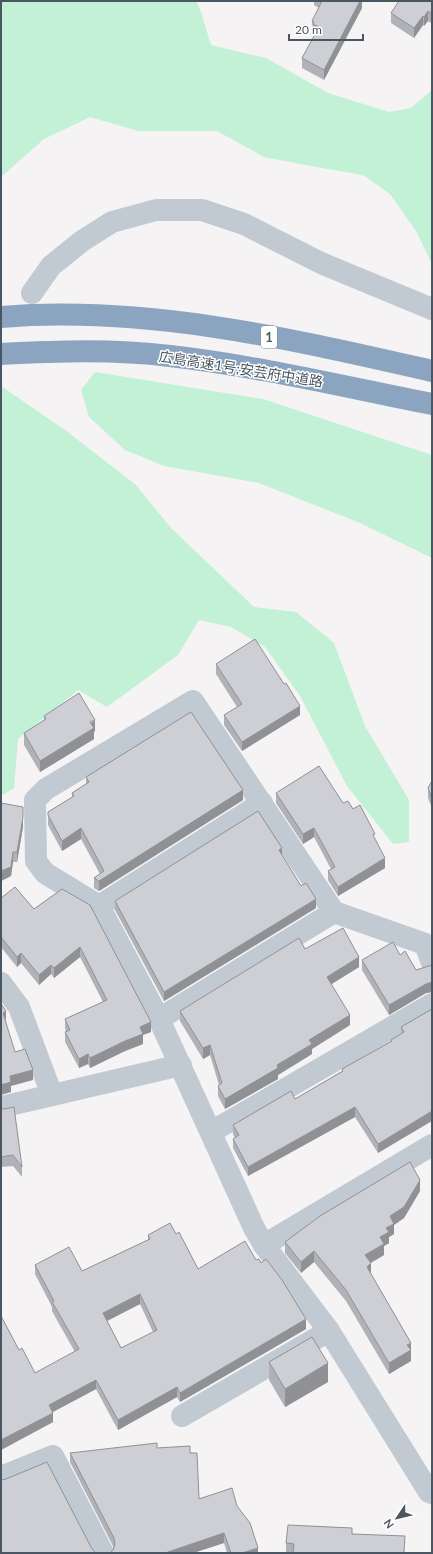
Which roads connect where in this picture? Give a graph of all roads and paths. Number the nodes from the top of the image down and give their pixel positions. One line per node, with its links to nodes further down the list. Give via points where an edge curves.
1 (32, 293): 2 (street, via 51,266 82,241 112,222 156,210 202,210 244,224 321,263)
2 (432, 309)
3 (1, 317): 5 (highway, 1, via 103,314 168,320 352,353)
4 (1, 354): 6 (highway, 広島高速1号;安芸府中道路, via 44,351 169,355 229,364)
5 (432, 371)
6 (432, 404)
7 (262, 803): 8 (street); 8 (street, via 193,701 46,788 36,800 36,861 45,873); 9 (street)
8 (99, 906): 13 (street)
9 (334, 912): 10 (street, via 425,944); 13 (street)
10 (432, 963)
11 (1, 983): 15 (street, via 19,1006)
12 (432, 1004): 17 (street)
13 (159, 1019): 14 (street)
14 (180, 1065): 15 (street); 17 (street)
15 (52, 1095): 16 (street)
16 (1, 1107)
17 (211, 1132): 19 (street)
18 (432, 1145): 19 (street)
19 (264, 1245): 20 (street)
20 (329, 1331): 21 (street); 23 (street)
21 (182, 1416)
22 (1, 1477): 24 (street, via 53,1456)
23 (432, 1493)
24 (103, 1553)

